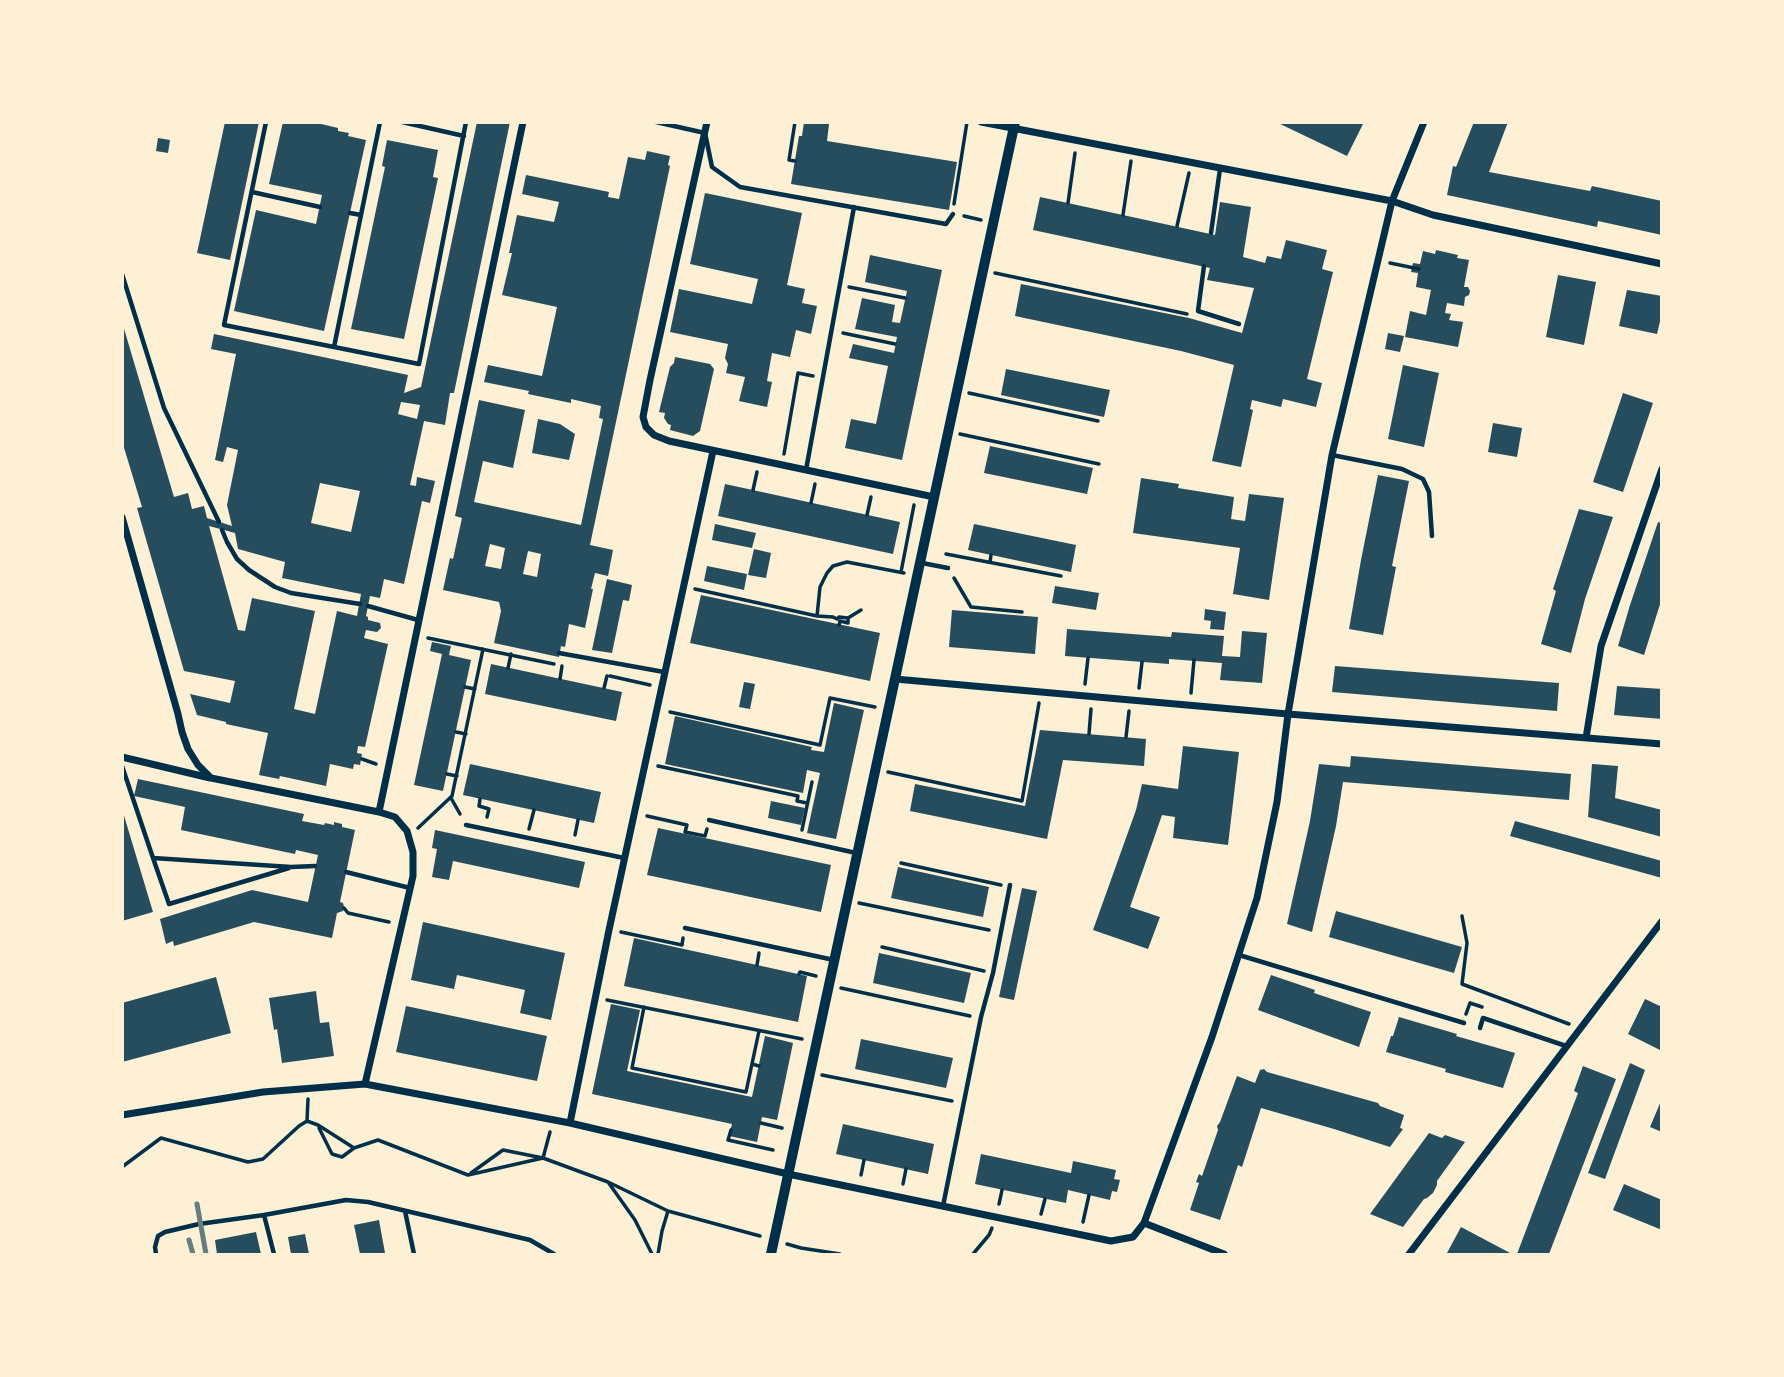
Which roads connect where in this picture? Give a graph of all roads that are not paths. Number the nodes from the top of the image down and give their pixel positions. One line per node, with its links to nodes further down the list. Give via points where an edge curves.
1 (266, 122): 14 (lane)
2 (380, 122): 20 (lane)
3 (402, 122): 12 (lane)
4 (466, 122): 12 (lane)
5 (523, 122): 41 (street)
6 (656, 122): 11 (lane)
7 (707, 122): 11 (street)
8 (981, 122): 10 (street)
9 (1424, 122): 15 (street)
10 (1014, 126): 13 (street); 31 (street)
11 (705, 134): 17 (lane, via 712,167 740,187); 27 (street, via 643,417 654,435)
12 (464, 136): 26 (lane, via 419,364)
13 (1220, 169): 15 (street); 21 (lane)
14 (252, 192): 16 (lane); 26 (lane, via 224,325)
15 (1392, 201): 22 (street, via 1433,215); 28 (street)
16 (320, 207)
17 (854, 207): 19 (lane, via 946,224); 30 (lane)
18 (350, 213): 20 (lane)
19 (953, 214)
20 (361, 215): 26 (lane)
21 (1211, 233)
22 (1661, 264)
23 (1204, 267): 25 (lane, via 1198,311)
24 (122, 274): 33 (lane, via 164,408)
25 (1239, 324)
26 (334, 348)
27 (713, 451): 30 (street); 43 (street)
28 (1332, 455): 36 (lane, via 1402,469 1423,480 1429,492); 45 (street)
29 (1661, 469): 46 (street, via 1601,646)
30 (806, 470): 31 (street)
31 (934, 497): 37 (street)
32 (122, 517): 35 (street)
33 (219, 522)
34 (222, 530): 39 (lane, via 237,559 275,587)
35 (125, 536): 50 (street, via 188,749)
36 (1432, 536)
37 (920, 562): 38 (lane); 44 (street)
38 (948, 568)
39 (360, 604)
40 (368, 606): 41 (lane)
41 (419, 620): 51 (street)
42 (559, 653): 43 (lane)
43 (664, 672): 56 (street)
44 (895, 679): 45 (street); 54 (street)
45 (1288, 714): 46 (street); 64 (street, via 1274,816 1257,898)
46 (1586, 738): 47 (street)
47 (1661, 744)
48 (122, 758): 50 (street)
49 (122, 766): 55 (lane)
50 (211, 778): 51 (street)
51 (379, 812): 61 (street, via 395,817 407,831 414,852)
52 (709, 820): 54 (lane)
53 (466, 825): 56 (lane)
54 (857, 853): 65 (street)
55 (153, 858): 58 (lane); 58 (lane, via 169,904)
56 (625, 859): 71 (street)
57 (316, 866): 58 (lane)
58 (291, 867)
59 (346, 872): 61 (lane)
60 (1010, 886): 73 (lane)
61 (410, 888): 69 (street)
62 (1661, 921): 68 (street)
63 (685, 928): 65 (lane)
64 (1239, 955): 66 (lane); 76 (street)
65 (834, 960): 72 (street)
66 (1464, 1023)
67 (1480, 1028): 68 (lane, via 1483,1018)
68 (1567, 1046): 83 (street)
69 (365, 1084): 70 (street, via 263,1092); 71 (street)
70 (122, 1115)
71 (570, 1123): 72 (street)
72 (788, 1174): 73 (street); 81 (street)
73 (943, 1206): 76 (street, via 1111,1241 1132,1237)
74 (405, 1211): 75 (lane, via 346,1200); 79 (lane); 80 (lane, via 530,1240)
75 (264, 1216): 77 (lane, via 165,1232 158,1236); 78 (lane)
76 (1144, 1223): 82 (street)
77 (156, 1255)
78 (274, 1255)
79 (414, 1255)
80 (554, 1255)
81 (771, 1255)
82 (1224, 1255)
83 (1409, 1255)

